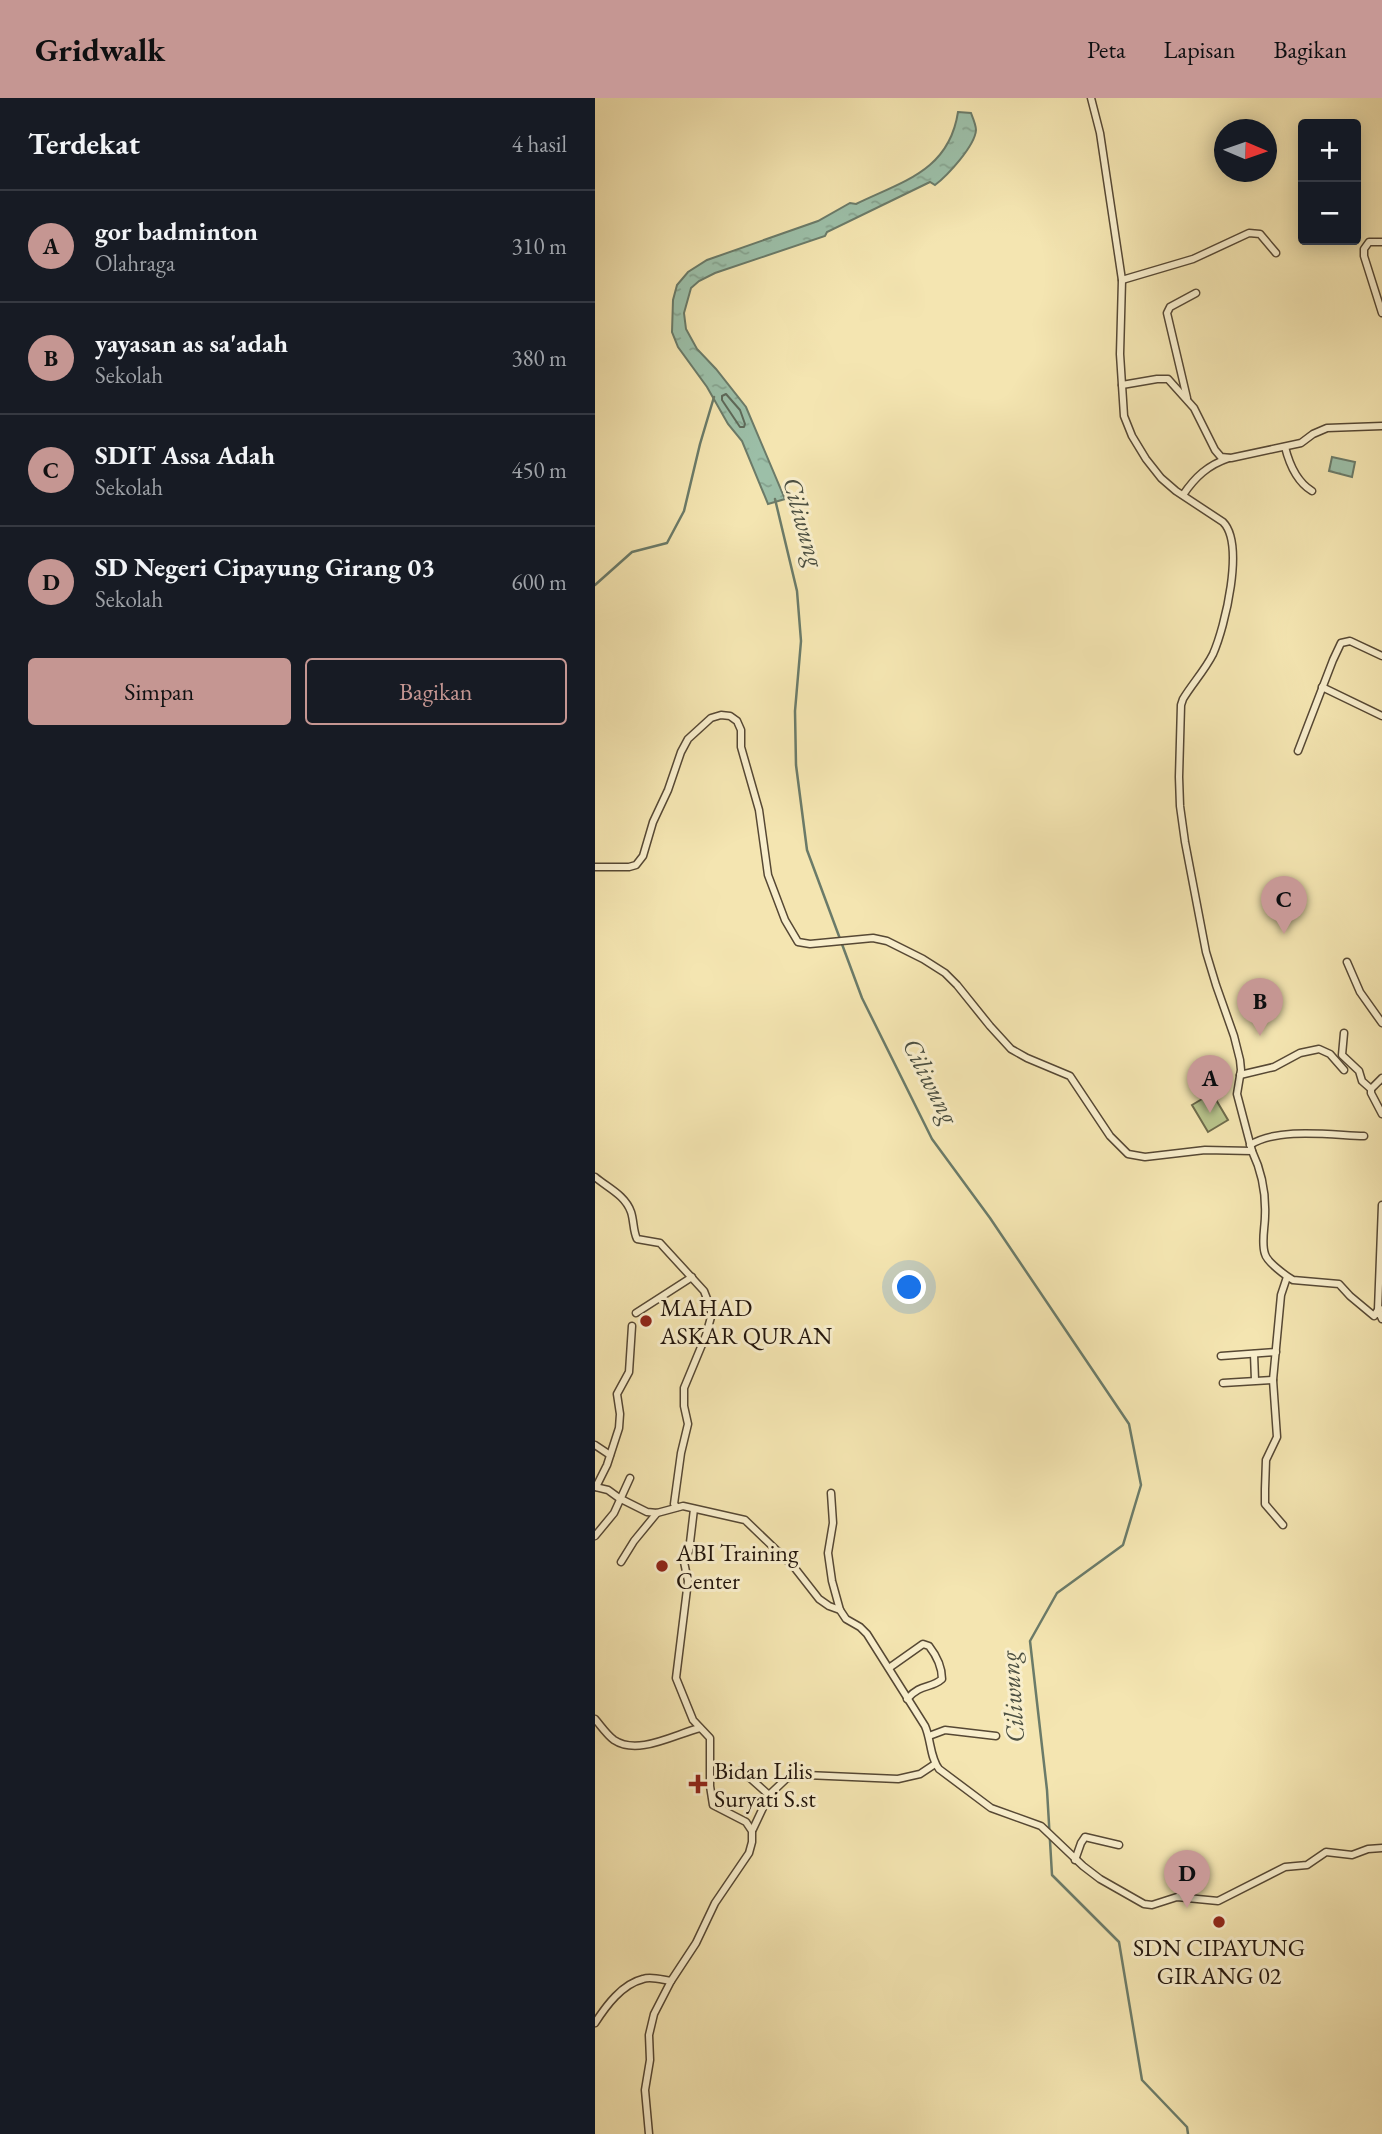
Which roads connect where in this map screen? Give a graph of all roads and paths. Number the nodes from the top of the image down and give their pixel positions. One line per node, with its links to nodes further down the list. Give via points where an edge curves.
1 (1091, 98): 4 (street)
2 (1382, 242): 6 (street, via 1369,242 1364,256)
3 (1276, 253): 4 (street, via 1260,234 1249,233 1193,259)
4 (1122, 280): 7 (street)
5 (1196, 293): 8 (street, via 1167,313)
6 (1382, 313)
7 (1122, 385): 8 (street, via 1165,379); 13 (street, via 1124,416 1132,436 1161,478)
8 (1188, 400): 11 (street, via 1219,455)
9 (1382, 426): 10 (street, via 1327,428)
10 (1285, 447): 11 (street); 12 (street, via 1299,479)
11 (1231, 458): 13 (street, via 1204,471)
12 (1312, 491)
13 (1183, 495): 23 (street, via 1229,527 1234,559 1222,632 1181,705 1179,777 1201,927 1234,1036)
14 (1382, 656): 15 (street, via 1350,641 1341,643)
15 (1322, 687): 16 (street); 17 (street)
16 (1382, 716)
17 (1298, 751)
18 (595, 867): 28 (street, via 636,864 688,738 711,718 730,716 741,730 768,875 798,943 873,938 923,959 957,985 1011,1049 1067,1073 1110,1136 1128,1153 1145,1157)
19 (1347, 962): 20 (street, via 1360,992)
20 (1382, 1023)
21 (1344, 1033): 25 (street, via 1342,1055)
22 (1344, 1070): 23 (street, via 1319,1049)
23 (1240, 1075): 28 (street, via 1237,1094)
24 (1382, 1078): 25 (street)
25 (1371, 1089): 26 (street)
26 (1382, 1114)
27 (1364, 1136): 28 (street, via 1285,1135 1265,1138)
28 (1251, 1148): 31 (street, via 1265,1198 1265,1255)
29 (595, 1177): 32 (street, via 626,1203 637,1239 660,1243)
30 (1382, 1205): 33 (street)
31 (1287, 1277): 33 (street, via 1339,1284 1374,1316); 37 (street)
32 (692, 1278): 34 (street); 49 (street, via 708,1297 711,1317 684,1388 688,1424 675,1485)
33 (1380, 1309): 35 (street)
34 (636, 1313)
35 (1382, 1319)
36 (632, 1326): 44 (street, via 629,1372 618,1390 620,1419)
37 (1276, 1352): 38 (street); 41 (street)
38 (1254, 1354): 39 (street); 40 (street)
39 (1221, 1356)
40 (1255, 1380): 41 (street); 42 (street)
41 (1273, 1380): 52 (street, via 1277,1437 1266,1460 1265,1504)
42 (1223, 1383)
43 (595, 1445): 44 (street)
44 (610, 1455): 46 (street)
45 (630, 1478): 48 (street)
46 (595, 1487): 48 (street)
47 (831, 1493): 55 (street, via 834,1523 828,1553)
48 (619, 1498): 51 (street, via 642,1511); 53 (street)
49 (677, 1507): 50 (street); 51 (street)
50 (694, 1509): 55 (street, via 745,1520 819,1599); 59 (street, via 684,1562 688,1581 676,1678)
51 (657, 1513): 54 (street)
52 (1283, 1525)
53 (595, 1536)
54 (621, 1562)
55 (840, 1610): 56 (street, via 867,1634)
56 (889, 1668): 57 (street); 57 (street, via 923,1644 933,1651 942,1679 917,1688)
57 (907, 1699): 60 (street)
58 (595, 1719): 59 (street, via 616,1741 633,1746)
59 (700, 1728): 65 (street, via 710,1738 713,1805 743,1820)
60 (929, 1736): 61 (street, via 945,1730); 62 (street)
61 (996, 1736)
62 (935, 1764): 64 (street, via 920,1774 898,1779 792,1776); 68 (street, via 991,1808 1041,1826)
63 (741, 1769): 64 (street)
64 (769, 1795): 65 (street)
65 (752, 1831): 69 (street, via 749,1853)
66 (1119, 1845): 68 (street, via 1085,1837)
67 (1382, 1848): 68 (street, via 1352,1855 1326,1852 1307,1865 1285,1867 1218,1901 1177,1897 1149,1905)
68 (1075, 1860)
69 (671, 1981): 70 (street, via 644,1978 627,1987); 71 (street, via 649,2029 645,2096)
70 (595, 2024)
71 (649, 2134)

